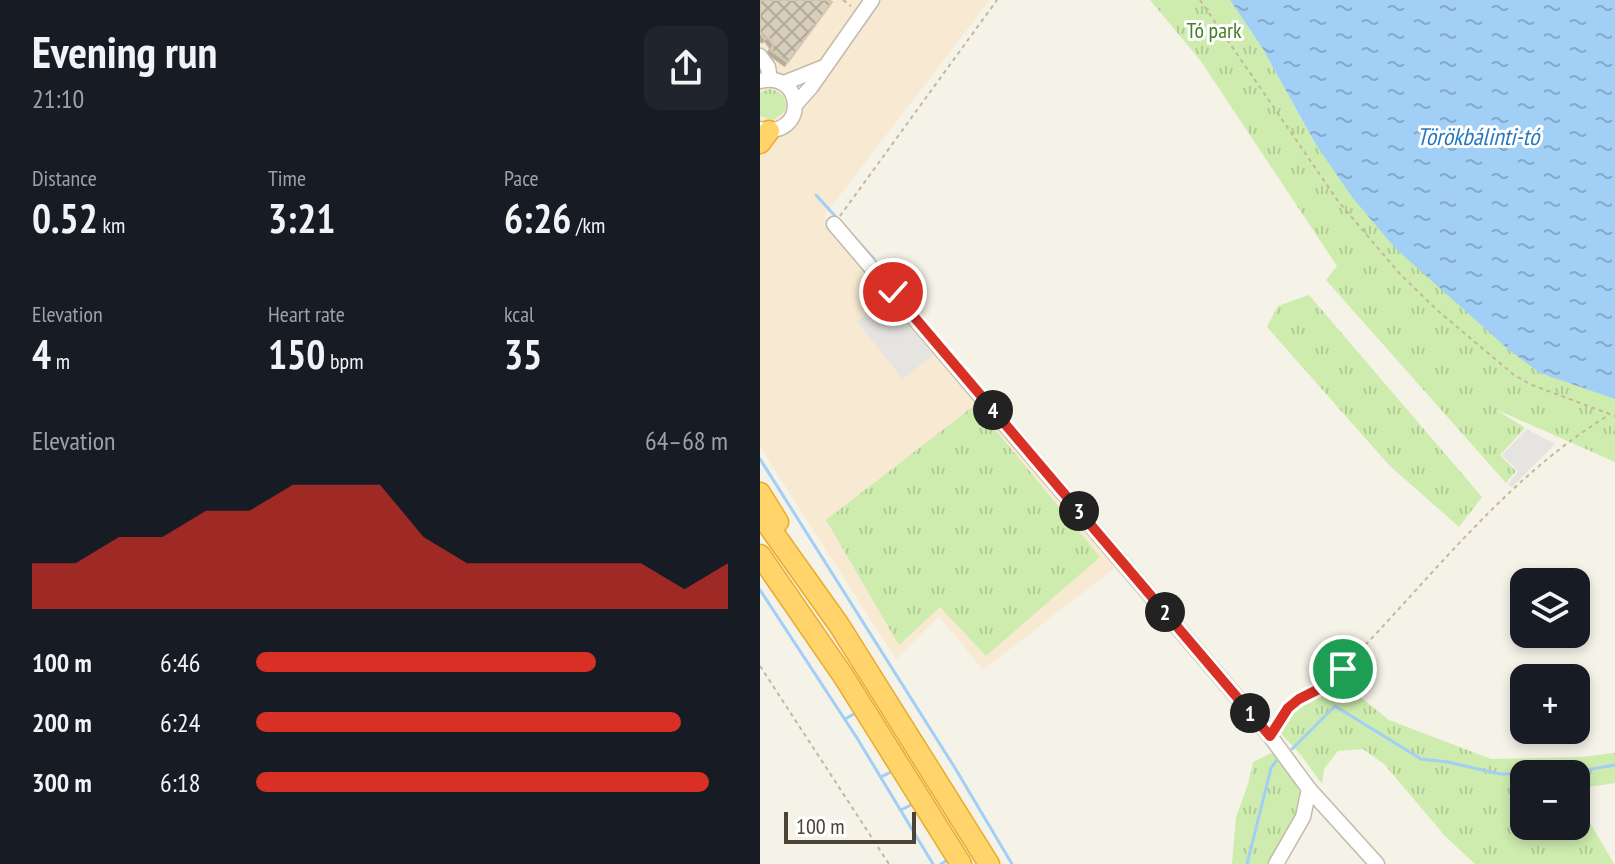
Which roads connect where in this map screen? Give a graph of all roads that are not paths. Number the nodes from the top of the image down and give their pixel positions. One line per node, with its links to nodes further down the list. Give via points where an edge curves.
1 (872, 0): 3 (street)
2 (760, 56): 4 (street, via 768,67)
3 (825, 67): 4 (street); 5 (street)
4 (768, 80): 5 (street, via 790,89)
5 (796, 104): 6 (street, via 790,121)
6 (763, 134)
7 (837, 220): 12 (street)
8 (760, 493): 11 (highway, via 827,597)
9 (760, 514): 11 (highway)
10 (760, 555): 13 (highway)
11 (839, 625): 14 (highway)
12 (1309, 789): 15 (street, via 1303,817); 16 (street)
13 (961, 864)
14 (989, 864)
15 (1276, 864)
16 (1377, 864)

